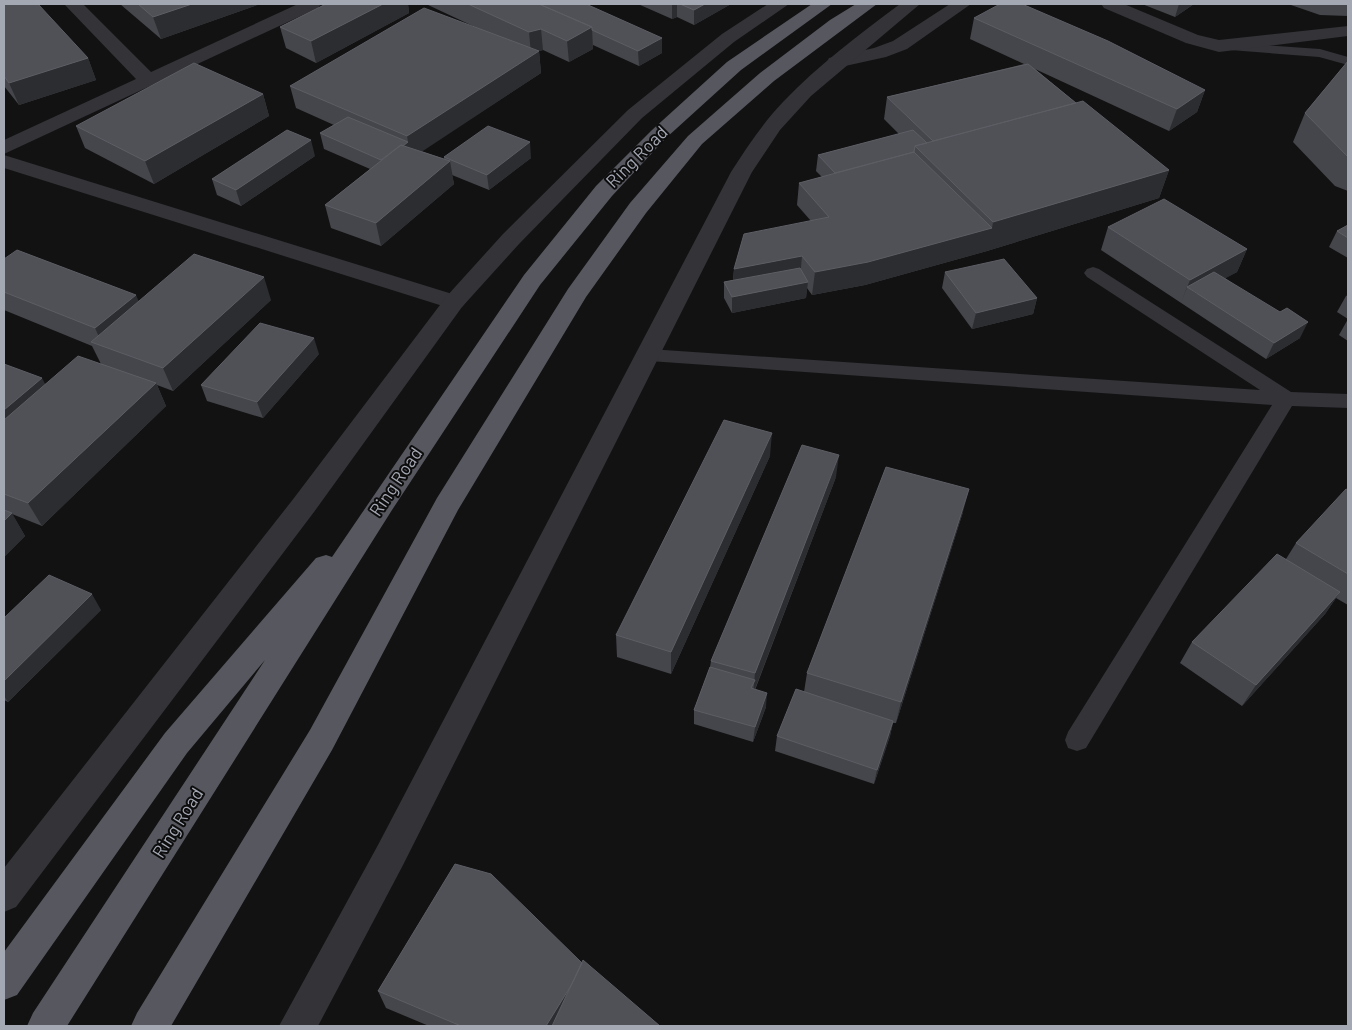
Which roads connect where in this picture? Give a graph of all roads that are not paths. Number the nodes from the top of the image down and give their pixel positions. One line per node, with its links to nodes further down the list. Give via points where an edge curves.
1 (73, 4): 13 (street)
2 (312, 4): 13 (street)
3 (780, 4): 17 (street, via 714,49 635,114 511,239)
4 (823, 4): 21 (highway, Ring Road, via 734,66 658,134 604,191 532,280)
5 (868, 4): 26 (highway, Ring Road, via 836,24 767,77 696,140 638,208 576,294 446,505 321,740)
6 (911, 4): 12 (street)
7 (962, 4): 12 (street, via 900,45)
8 (1110, 4): 10 (street, via 1192,39)
9 (1348, 31): 10 (street)
10 (1219, 46): 11 (lane, via 1320,54)
11 (1348, 60)
12 (836, 62): 18 (street, via 788,108 758,148 720,210)
13 (149, 80): 14 (street)
14 (4, 148)
15 (4, 161): 17 (street)
16 (1093, 273): 19 (lane)
17 (454, 302): 23 (street, via 304,505)
18 (649, 354): 19 (lane); 27 (street, via 390,856)
19 (1286, 399): 20 (lane); 22 (lane)
20 (1348, 401)
21 (382, 503): 24 (highway, via 295,600 176,743); 25 (highway, Ring Road)
22 (1077, 740)
23 (4, 894)
24 (4, 982)
25 (46, 1026)
26 (150, 1026)
27 (298, 1026)

